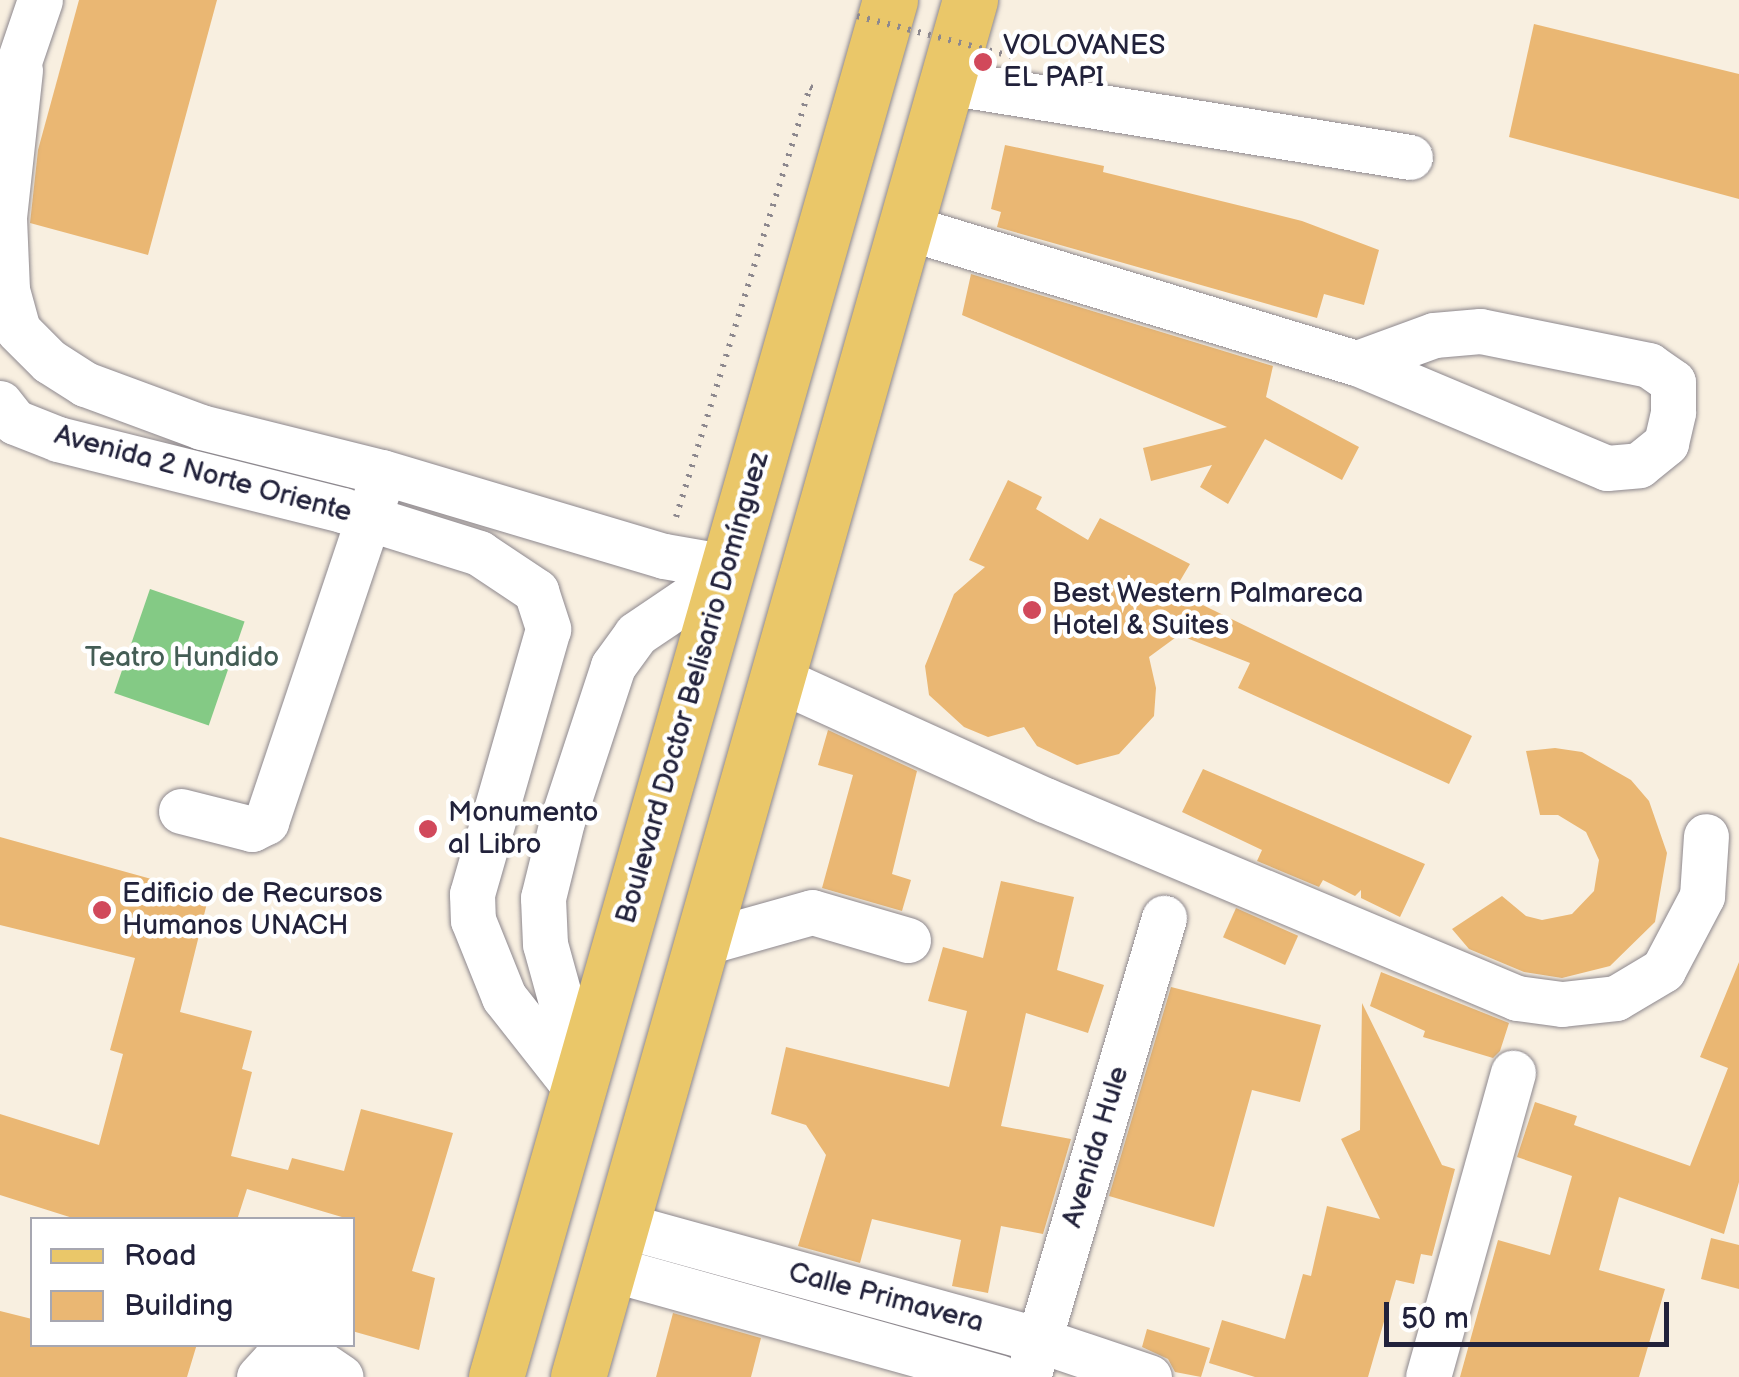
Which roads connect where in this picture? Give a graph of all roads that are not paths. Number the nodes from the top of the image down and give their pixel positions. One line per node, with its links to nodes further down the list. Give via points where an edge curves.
1 (40, 0): 5 (street, Avenida 2 Norte Oriente)
2 (970, 0): 4 (main road)
3 (874, 8): 8 (main road, Boulevard Doctor Belisario Domínguez)
4 (947, 82): 6 (street); 7 (main road)
5 (10, 90): 12 (street, Avenida 2 Norte Oriente, via 4,218 7,290 18,330 86,384 202,428)
6 (1410, 157)
7 (908, 228): 9 (main road); 10 (street)
8 (816, 264): 9 (main road); 14 (main road, Boulevard Doctor Belisario Domínguez)
9 (893, 283): 15 (main road)
10 (1357, 363): 10 (street, via 1607,468 1638,465 1666,442 1673,412 1672,382 1649,366 1480,331 1434,334)
11 (5, 414): 13 (street, Avenida 2 Norte Oriente, via 58,438)
12 (382, 472): 13 (street, Avenida 2 Norte Oriente); 14 (street, Avenida 2 Norte Oriente)
13 (370, 518): 16 (street, via 266,822 252,829); 21 (street, via 479,553 536,591 548,629 472,894 474,920 504,996)
14 (725, 571): 21 (main road, Boulevard Doctor Belisario Domínguez); 21 (street, via 636,634 613,666 562,821 543,898 545,944)
15 (776, 678): 17 (street, via 1045,800 1517,998 1562,1004 1616,998 1662,970 1702,896); 20 (main road)
16 (181, 811)
17 (1706, 836)
18 (1164, 918): 24 (street, Avenida Hule)
19 (908, 940): 20 (street, via 812,912)
20 (702, 943): 23 (main road)
21 (583, 1072): 27 (main road, Boulevard Doctor Belisario Domínguez)
22 (1512, 1074): 31 (street)
23 (615, 1247): 24 (street, Calle Primavera); 28 (main road); 29 (street, Calle Primavera)
24 (1033, 1358): 30 (street, Calle Primavera)
25 (259, 1377): 26 (street, via 274,1362 314,1359)
26 (341, 1377)
27 (496, 1377)
28 (578, 1377)
29 (999, 1377)
30 (1149, 1377)
31 (1428, 1377)

